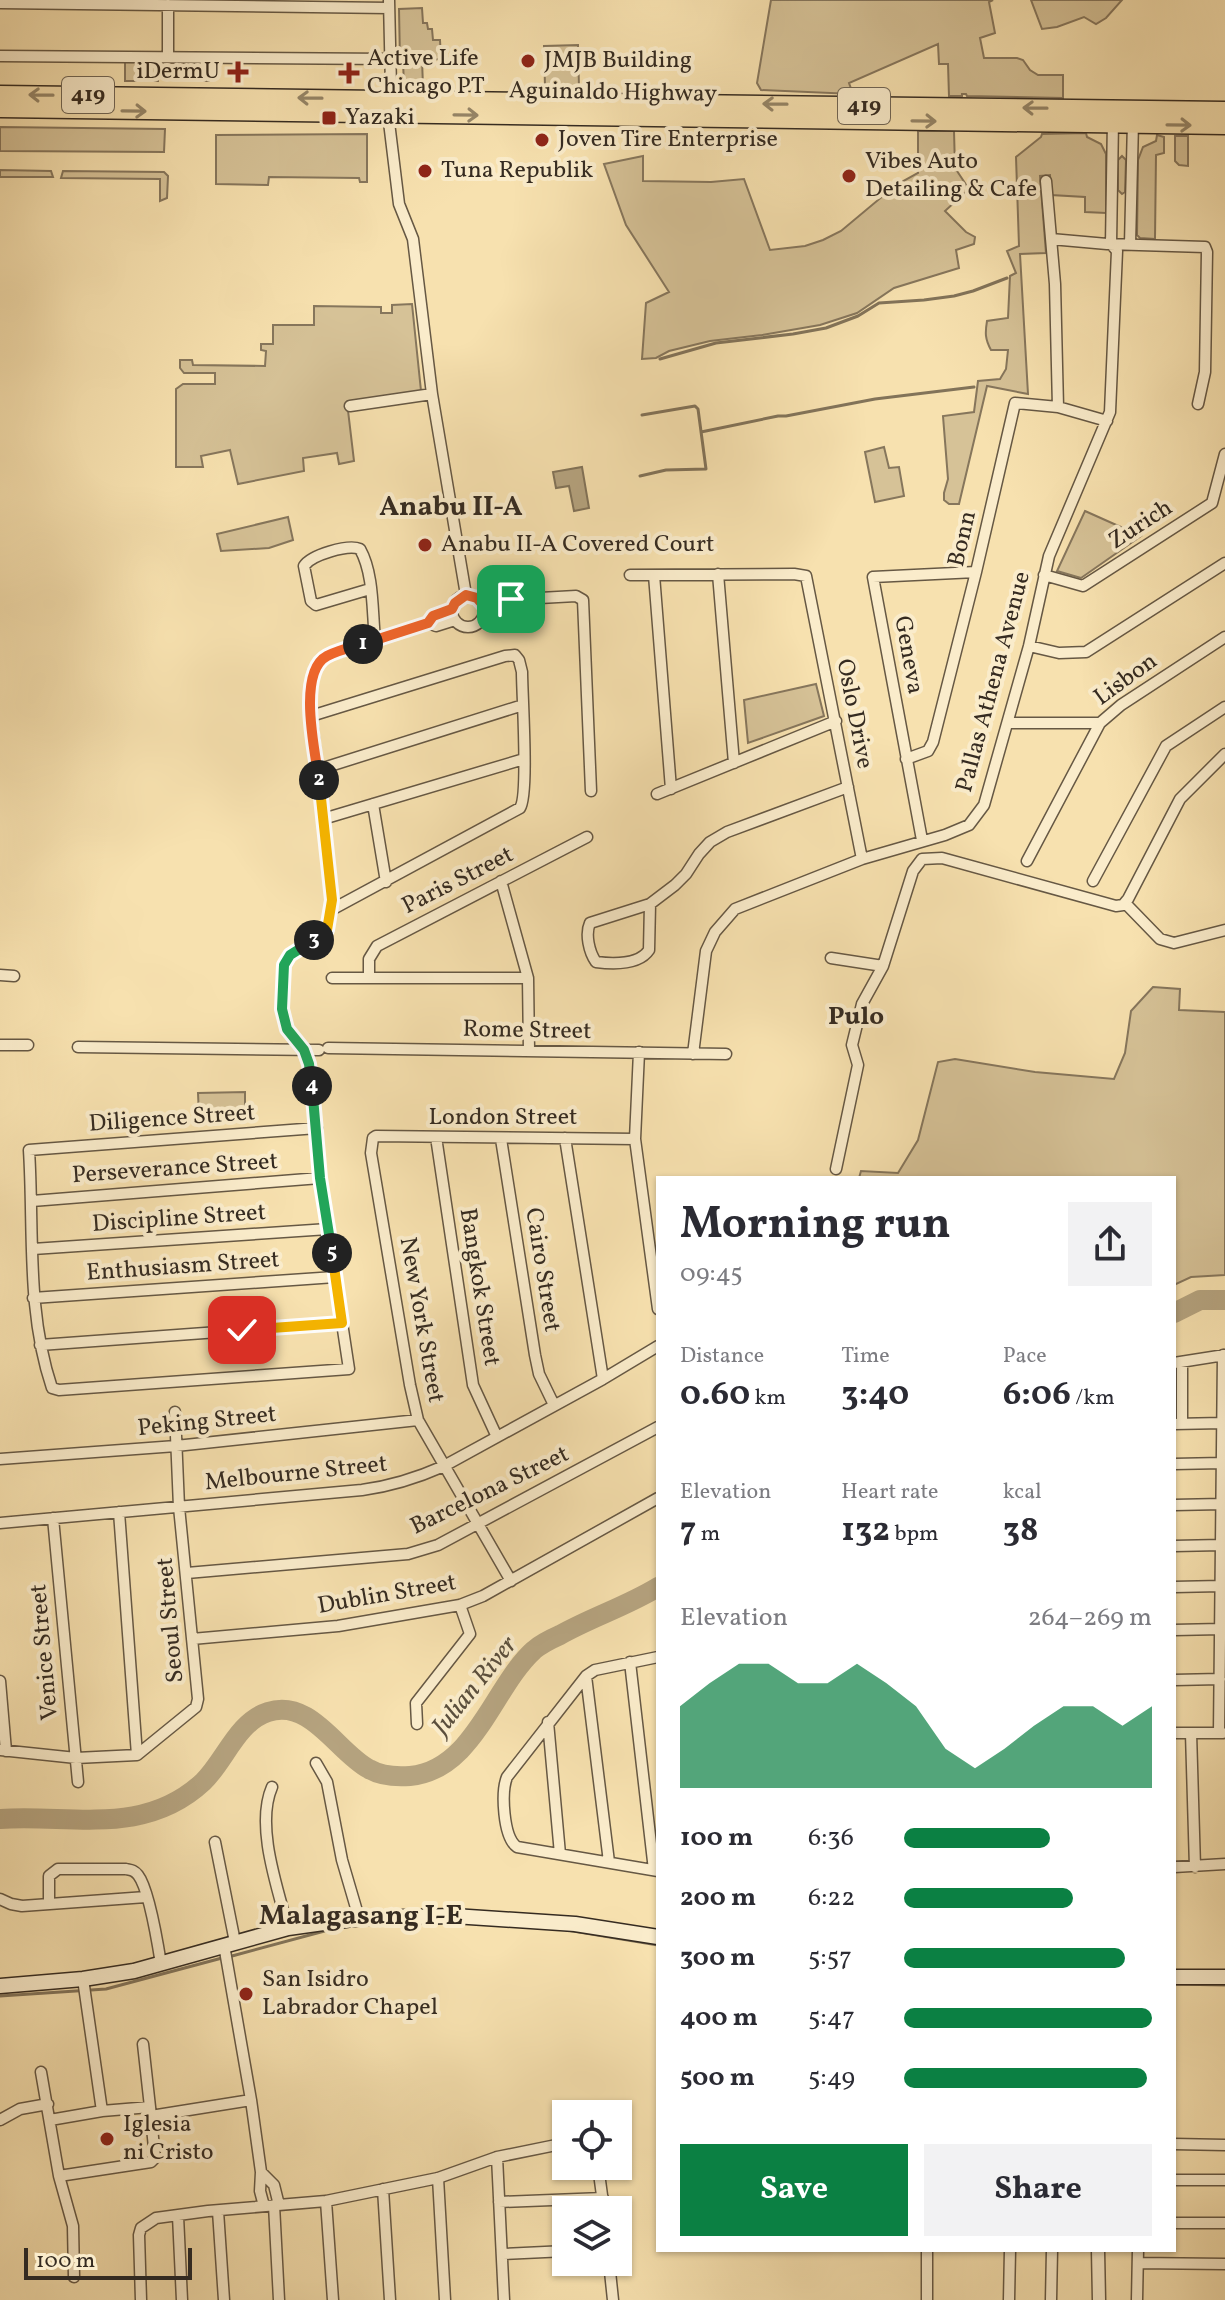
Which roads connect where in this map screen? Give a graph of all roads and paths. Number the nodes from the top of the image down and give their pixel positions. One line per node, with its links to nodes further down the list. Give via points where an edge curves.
1 (0, 3): 3 (street)
2 (389, 4): 3 (street); 6 (street)
3 (168, 5): 5 (street)
4 (0, 56): 5 (street)
5 (168, 57): 6 (street)
6 (390, 59): 8 (street)
7 (0, 94): 8 (highway, Aguinaldo Highway / 419, one-way to 7)
8 (388, 107): 9 (highway, Aguinaldo Highway / 419, one-way to 8); 11 (highway, Aguinaldo Highway / 419); 18 (street, via 400,209 413,239)
9 (0, 109)
10 (1225, 110): 12 (highway, Aguinaldo Highway / 419)
11 (1113, 116): 12 (highway, Aguinaldo Highway / 419); 17 (street, Pallas Athena Avenue)
12 (1133, 116): 13 (highway, Aguinaldo Highway / 419, one-way to 13); 16 (street)
13 (1225, 126)
14 (1046, 181): 15 (street)
15 (1051, 239): 17 (street); 21 (street)
16 (1130, 244): 17 (street); 19 (street, via 1206,249 1205,372)
17 (1114, 247): 22 (street, Pallas Athena Avenue, via 1112,402)
18 (432, 394): 20 (street); 31 (street)
19 (1198, 404)
20 (350, 406)
21 (1058, 407): 22 (street, Bonn); 25 (street, Bonn, via 1015,403)
22 (1107, 421): 29 (street, Pallas Athena Avenue)
23 (1225, 454): 29 (street, Zurich, via 1212,503 1083,586)
24 (1225, 563): 36 (street, via 1086,652)
25 (976, 572): 45 (street, Bonn, via 931,748); 45 (street, Geneva, via 873,577)
26 (718, 574): 28 (street); 40 (street, Oslo Drive, via 806,576); 46 (street)
27 (630, 575): 28 (street)
28 (654, 575): 49 (street)
29 (1044, 575): 36 (street, Pallas Athena Avenue)
30 (370, 589): 30 (street, via 365,557 355,546 310,559 304,566 316,605); 35 (street)
31 (466, 595): 32 (street); 33 (street, via 455,603)
32 (484, 606): 33 (street, via 476,625 465,627); 50 (street, via 511,599 583,600)
33 (454, 615): 35 (street, via 433,616 428,623)
34 (1225, 637): 42 (street, Lisbon)
35 (375, 639): 39 (street, via 326,656 316,666)
36 (1029, 646): 41 (street, Pallas Athena Avenue)
37 (523, 705): 39 (street, via 522,672 515,655); 44 (street); 47 (street)
38 (1225, 707): 59 (street, via 1166,746)
39 (311, 716): 47 (street)
40 (836, 721): 46 (street); 48 (street, Oslo Drive)
41 (1008, 723): 42 (street); 55 (street, Pallas Athena Avenue, via 984,805 969,825)
42 (1100, 723): 57 (street, Lisbon)
43 (1225, 754): 62 (street, via 1180,799)
44 (524, 759): 52 (street); 60 (street, via 520,808)
45 (906, 759): 55 (street, Geneva)
46 (734, 763): 49 (street)
47 (317, 770): 53 (street)
48 (848, 787): 56 (street, Oslo Drive); 61 (street, via 710,842 686,874)
49 (671, 789): 51 (street)
50 (591, 791)
51 (657, 794)
52 (373, 804): 53 (street); 60 (street)
53 (323, 819): 63 (street)
54 (587, 837): 58 (street, Paris Street)
55 (922, 840): 56 (street, Pallas Athena Avenue)
56 (862, 859): 78 (street, Pallas Athena Avenue, via 735,909 725,919 706,951)
57 (1027, 861)
58 (501, 881): 70 (street, Paris Street, via 377,946 369,959); 71 (street)
59 (1093, 881)
60 (386, 882): 63 (street)
61 (650, 904): 61 (street, via 647,955 596,962 587,932 590,923)
62 (1126, 904): 64 (street, via 1160,939 1174,943); 66 (street, via 1116,906 942,858 922,859 913,871)
63 (331, 910): 75 (street, via 327,930 284,965 282,1009 287,1029)
64 (1225, 930)
65 (831, 958): 66 (street)
66 (883, 966): 86 (street, via 862,1004 852,1045 858,1065)
67 (0, 975): 68 (street)
68 (14, 976)
69 (332, 978): 70 (street)
70 (369, 978): 71 (street)
71 (528, 978): 76 (street)
72 (0, 1045): 73 (street)
73 (28, 1045)
74 (78, 1047): 75 (street, Rome Street)
75 (304, 1050): 76 (street, Rome Street); 80 (street)
76 (529, 1050): 77 (street, Rome Street)
77 (639, 1052): 78 (street, Rome Street); 85 (street)
78 (693, 1054): 79 (street, Rome Street)
79 (726, 1054)
80 (317, 1128): 87 (street); 88 (street, Diligence Street, via 29,1150)
81 (436, 1137): 82 (street, London Street); 84 (street, London Street); 106 (street, Bangkok Street, via 473,1385)
82 (373, 1138): 102 (street, New York Street, via 371,1153)
83 (565, 1138): 84 (street, London Street); 85 (street, London Street); 99 (street)
84 (501, 1139): 100 (street, Cairo Street, via 535,1355)
85 (635, 1139): 92 (street)
86 (836, 1169)
87 (320, 1178): 88 (street, Perseverance Street); 89 (street)
88 (32, 1201): 90 (street)
89 (328, 1229): 90 (street, Discipline Street); 91 (street)
90 (33, 1249): 93 (street)
91 (335, 1277): 93 (street, Enthusiasm Street); 94 (street)
92 (656, 1294)
93 (33, 1298): 95 (street)
94 (342, 1323): 95 (street); 95 (street, via 349,1369 59,1390 52,1388)
95 (40, 1345)
96 (656, 1347): 99 (street, Melbourne Street)
97 (1224, 1355): 98 (street); 103 (street)
98 (1178, 1363): 104 (street)
99 (603, 1379): 100 (street, Melbourne Street)
100 (554, 1405): 106 (street, Melbourne Street)
101 (175, 1412): 107 (street, Seoul Street)
102 (418, 1420): 107 (street, Peking Street); 111 (street, New York Street)
103 (1222, 1423): 104 (street); 109 (street)
104 (1178, 1424)
105 (656, 1428): 119 (street, Barcelona Street)
106 (497, 1437): 111 (street, Melbourne Street)
107 (176, 1446): 108 (street, Peking Street); 115 (street, Seoul Street)
108 (0, 1459)
109 (1222, 1463): 110 (street); 113 (street)
110 (1176, 1464)
111 (444, 1466): 115 (street, Melbourne Street, via 383,1487); 119 (street, New York Street)
112 (656, 1499): 123 (street, Dublin Street)
113 (1222, 1504): 114 (street); 120 (street)
114 (1176, 1505)
115 (179, 1507): 116 (street, Melbourne Street); 122 (street, Seoul Street)
116 (119, 1512): 117 (street, Melbourne Street); 142 (street)
117 (53, 1518): 118 (street, Melbourne Street); 143 (street, Venice Street)
118 (0, 1523)
119 (479, 1525): 122 (street, Barcelona Street, via 408,1554); 123 (street, New York Street)
120 (1221, 1545): 121 (street); 124 (street)
121 (1176, 1546)
122 (187, 1573): 129 (street, Seoul Street)
123 (511, 1581): 126 (street, Dublin Street)
124 (1221, 1586): 125 (street); 127 (street)
125 (1176, 1587)
126 (460, 1605): 129 (street, Dublin Street, via 338,1626); 137 (street, via 470,1634 416,1703)
127 (1221, 1629): 128 (street); 133 (street)
128 (1176, 1630)
129 (192, 1639): 142 (street, Seoul Street, via 196,1707)
130 (656, 1657): 131 (street)
131 (630, 1662): 132 (street); 153 (street)
132 (586, 1676): 136 (street); 149 (street)
133 (1220, 1679): 134 (street); 138 (street)
134 (1176, 1680)
135 (0, 1681): 141 (street)
136 (548, 1722): 148 (street); 148 (street, via 503,1790 511,1843)
137 (417, 1724)
138 (1222, 1732): 140 (street)
139 (1176, 1733): 140 (street)
140 (1191, 1733): 152 (street)
141 (3, 1750): 143 (street)
142 (137, 1755): 143 (street)
143 (76, 1758): 145 (street, Venice Street)
144 (316, 1763): 157 (street, via 327,1782)
145 (78, 1782)
146 (272, 1787): 158 (street, via 267,1834)
147 (215, 1842): 160 (street)
148 (560, 1854): 149 (street)
149 (609, 1862): 153 (street)
150 (1225, 1864): 152 (street)
151 (1176, 1867): 152 (street)
152 (1195, 1867)
153 (656, 1870)
154 (146, 1897): 156 (street); 156 (street, via 137,1875 126,1869 58,1869 49,1876); 161 (street)
155 (0, 1899): 156 (street, via 16,1905)
156 (49, 1904)
157 (359, 1918): 158 (main road); 159 (main road, via 454,1916 575,1924)
158 (288, 1928): 160 (main road)
159 (656, 1937)
160 (230, 1943): 161 (main road); 168 (street)
161 (161, 1964): 164 (main road)
162 (1176, 1977): 163 (main road)
163 (1225, 1977)
164 (83, 1979): 165 (main road); 170 (street)
165 (0, 1986)
166 (143, 2044): 171 (street)
167 (41, 2072): 169 (street)
168 (251, 2100): 171 (street); 186 (street, via 261,2172 274,2185)
169 (48, 2104): 172 (street, via 20,2109); 173 (street)
170 (102, 2111): 171 (street); 173 (street)
171 (151, 2112): 178 (street, via 151,2162)
172 (0, 2120)
173 (50, 2120): 178 (street)
174 (1176, 2144): 175 (street)
175 (1225, 2145)
176 (552, 2146): 177 (street)
177 (497, 2157): 179 (street); 185 (street)
178 (59, 2176): 201 (street, via 73,2226)
179 (438, 2178): 182 (street); 208 (street)
180 (1176, 2180): 181 (street)
181 (1225, 2180)
182 (383, 2189): 184 (street); 207 (street)
183 (552, 2200): 185 (street)
184 (326, 2201): 186 (street); 206 (street)
185 (499, 2202): 197 (street)
186 (272, 2205): 187 (street); 205 (street)
187 (218, 2211): 188 (street); 204 (street)
188 (178, 2216): 202 (street, via 156,2218 141,2228); 203 (street)
189 (1176, 2223): 190 (street)
190 (1225, 2223)
191 (552, 2252): 197 (street)
192 (927, 2252): 211 (street)
193 (1010, 2252): 212 (street)
194 (1052, 2252): 213 (street)
195 (1098, 2252): 214 (street)
196 (1138, 2252): 198 (street)
197 (503, 2254): 209 (street)
198 (1138, 2263): 199 (street); 215 (street)
199 (1225, 2264)
200 (610, 2276): 210 (street)
201 (74, 2277)
202 (141, 2300)
203 (182, 2300)
204 (224, 2300)
205 (279, 2300)
206 (333, 2300)
207 (390, 2300)
208 (445, 2300)
209 (504, 2300)
210 (613, 2300)
211 (927, 2300)
212 (1009, 2300)
213 (1051, 2300)
214 (1099, 2300)
215 (1137, 2300)

